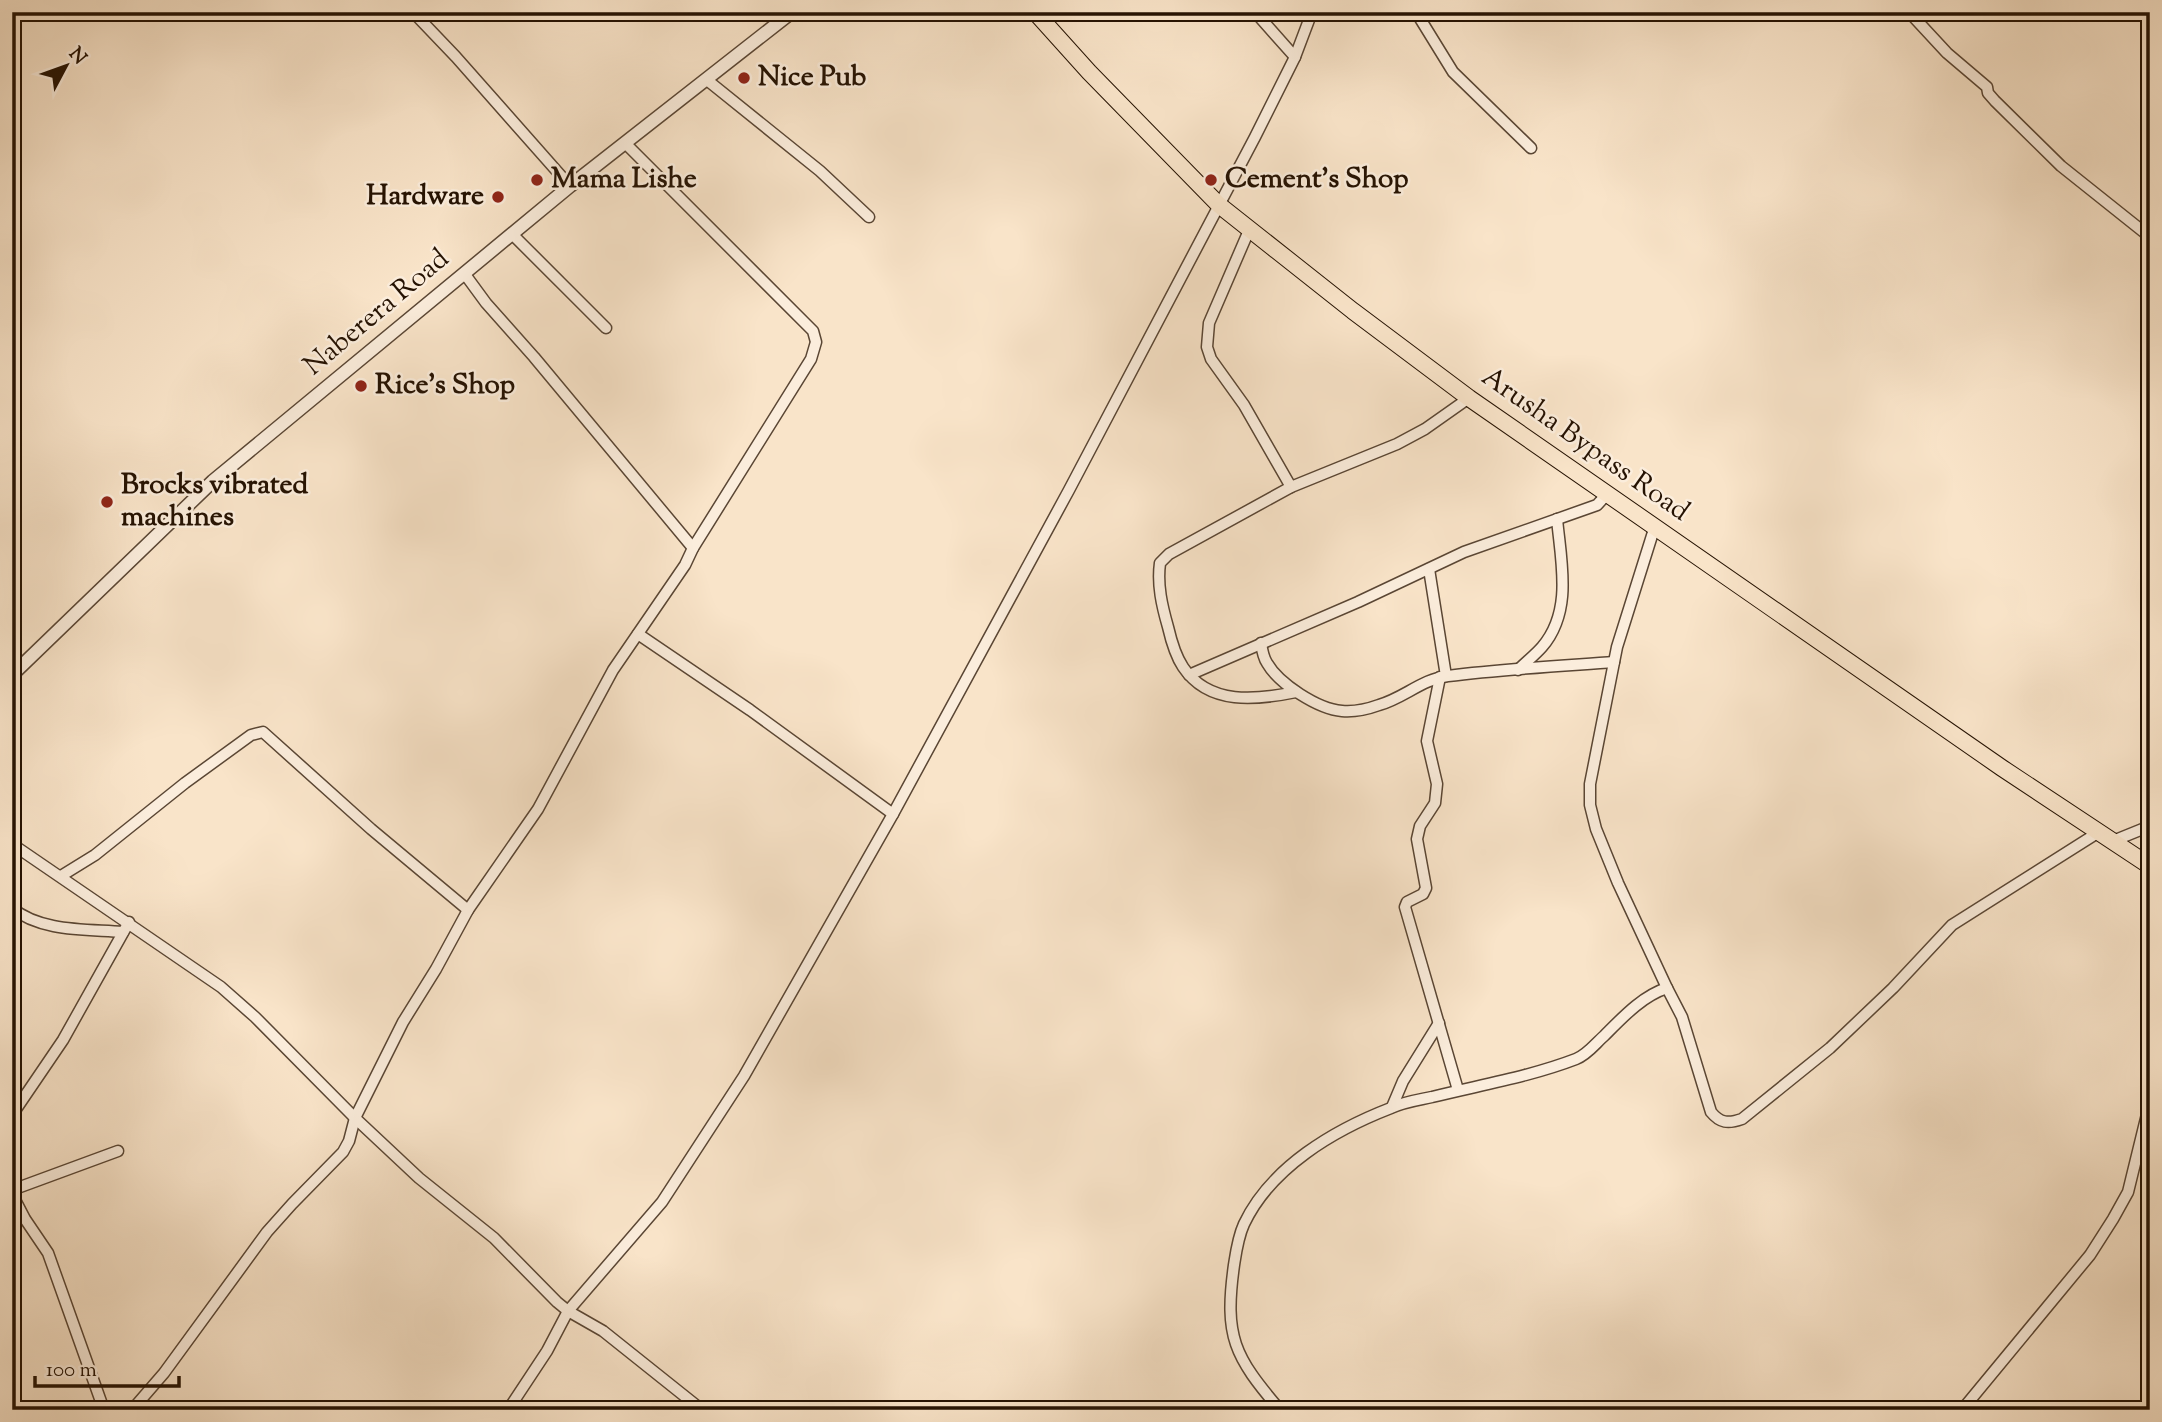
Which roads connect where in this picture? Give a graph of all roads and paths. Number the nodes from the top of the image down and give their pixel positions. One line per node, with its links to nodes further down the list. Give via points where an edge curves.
1 (20, 12): 9 (street)
2 (413, 12): 14 (street)
3 (792, 12): 11 (street, Naberera Road)
4 (1035, 12): 15 (main road, Arusha Bypass Road)
5 (1255, 12): 10 (street)
6 (1312, 12): 10 (street)
7 (1416, 12): 13 (street, via 1453,72)
8 (1909, 12): 19 (street, via 1987,87 2039,146)
9 (12, 20)
10 (1295, 57): 15 (street)
11 (707, 80): 12 (street, Naberera Road); 16 (street)
12 (626, 144): 14 (street, Naberera Road); 27 (street, via 810,328 816,342 811,359)
13 (1531, 148)
14 (570, 187): 18 (street, Naberera Road)
15 (1219, 205): 17 (main road, Arusha Bypass Road); 37 (street)
16 (869, 217)
17 (1250, 228): 22 (main road, Arusha Bypass Road); 23 (street, via 1209,323 1207,348)
18 (512, 234): 20 (street, Naberera Road); 21 (street)
19 (2150, 237)
20 (464, 273): 27 (street); 33 (street, Naberera Road, via 213,481)
21 (607, 328)
22 (1469, 398): 23 (street, via 1396,444); 24 (main road, Arusha Bypass Road)
23 (1291, 487): 34 (street, via 1160,563 1159,592 1165,619)
24 (1608, 494): 25 (street, via 1597,505); 26 (main road, Arusha Bypass Road)
25 (1557, 519): 28 (street); 32 (street, via 1561,612 1542,647)
26 (1655, 526): 31 (street); 39 (main road, Arusha Bypass Road)
27 (693, 548): 29 (street)
28 (1429, 569): 30 (street); 35 (street)
29 (638, 634): 37 (street); 45 (street, via 538,809)
30 (1261, 643): 34 (street); 36 (street, via 1273,672)
31 (1614, 662): 32 (street); 47 (street, via 1590,805 1595,829)
32 (1518, 670): 35 (street)
33 (12, 675)
34 (1189, 675): 36 (street, via 1215,693 1238,699)
35 (1443, 677): 36 (street, via 1381,705 1357,710 1340,711); 48 (street, via 1427,741 1437,784 1435,803 1417,839 1426,888 1405,904)
36 (1296, 692)
37 (893, 814): 56 (street, via 744,1076 679,1178 641,1229)
38 (2150, 826): 40 (street)
39 (2099, 832): 40 (main road, Arusha Bypass Road); 47 (street, via 1952,925 1830,1048 1742,1119 1720,1122 1711,1112 1682,1017)
40 (2113, 841): 42 (main road, Arusha Bypass Road)
41 (12, 844): 43 (street)
42 (2150, 866)
43 (61, 876): 45 (street, via 251,735 263,732); 46 (street)
44 (12, 908): 46 (street, via 24,918 48,925)
45 (468, 910): 53 (street)
46 (126, 927): 52 (street, via 63,1040); 53 (street, via 221,986)
47 (1667, 988): 49 (street, via 1652,994 1579,1058)
48 (1439, 1023): 49 (street); 51 (street)
49 (1458, 1090): 51 (street)
50 (2150, 1102): 62 (street, via 2128,1192 2113,1219 2090,1255)
51 (1392, 1107): 61 (street, via 1299,1157 1278,1177 1244,1225 1230,1294 1231,1331 1239,1356)
52 (12, 1115)
53 (355, 1118): 56 (street, via 419,1178 494,1238); 58 (street, via 343,1153 267,1232)
54 (118, 1152): 55 (street)
55 (12, 1192): 57 (street, via 48,1253)
56 (568, 1311): 59 (street); 60 (street, via 603,1331)
57 (104, 1410)
58 (132, 1410)
59 (508, 1410)
60 (702, 1410)
61 (1280, 1410)
62 (1962, 1410)

